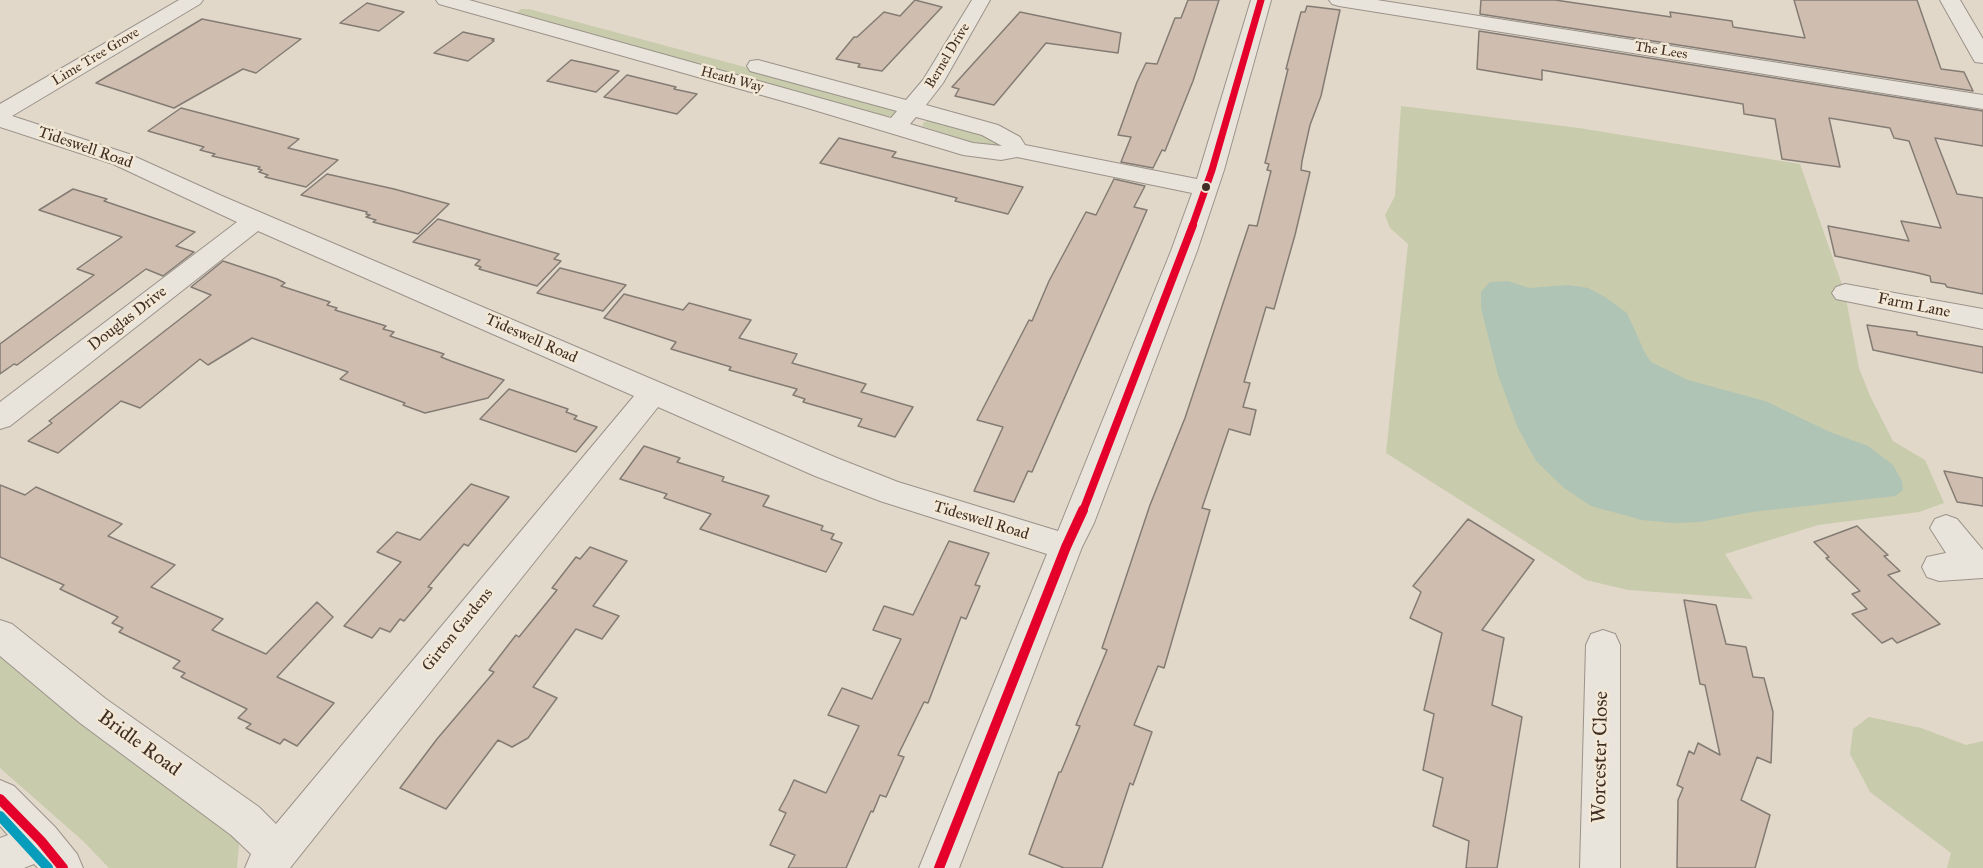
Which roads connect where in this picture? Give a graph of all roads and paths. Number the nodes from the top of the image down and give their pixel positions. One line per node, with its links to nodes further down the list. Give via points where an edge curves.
1 (193, 0): 12 (street, Lime Tree Grove)
2 (446, 0): 8 (street, Heath Way)
3 (1261, 0): 16 (street)
4 (1339, 0): 10 (street, The Lees)
5 (1950, 0): 9 (street)
6 (517, 1): 8 (street); 11 (street, Heath Way)
7 (981, 1): 11 (street, Bernel Drive)
8 (498, 16): 14 (street, Heath Way)
9 (1980, 47)
10 (1983, 102)
11 (912, 109): 14 (street, Bernel Drive); 15 (street, Heath Way, via 990,130)
12 (0, 114)
13 (0, 120): 17 (street, Tideswell Road, via 121,159)
14 (895, 127): 15 (street, Heath Way, via 971,150)
15 (1017, 150): 16 (street, Heath Way)
16 (1206, 188): 23 (street)
17 (256, 220): 20 (street, Tideswell Road); 21 (street, Douglas Drive)
18 (1845, 293): 19 (street, Farm Lane)
19 (1983, 319)
20 (653, 393): 23 (street, Tideswell Road, via 891,492); 31 (street, Girton Gardens)
21 (0, 418)
22 (1946, 528): 24 (street)
23 (1066, 548): 32 (street)
24 (1978, 564): 25 (street)
25 (1939, 567)
26 (0, 635): 31 (street, Bridle Road, via 93,711 245,821)
27 (1603, 645): 33 (street, Worcester Close)
28 (0, 800): 29 (street)
29 (52, 854): 30 (street)
30 (0, 858)
31 (272, 860)
32 (939, 868)
33 (1600, 868)

